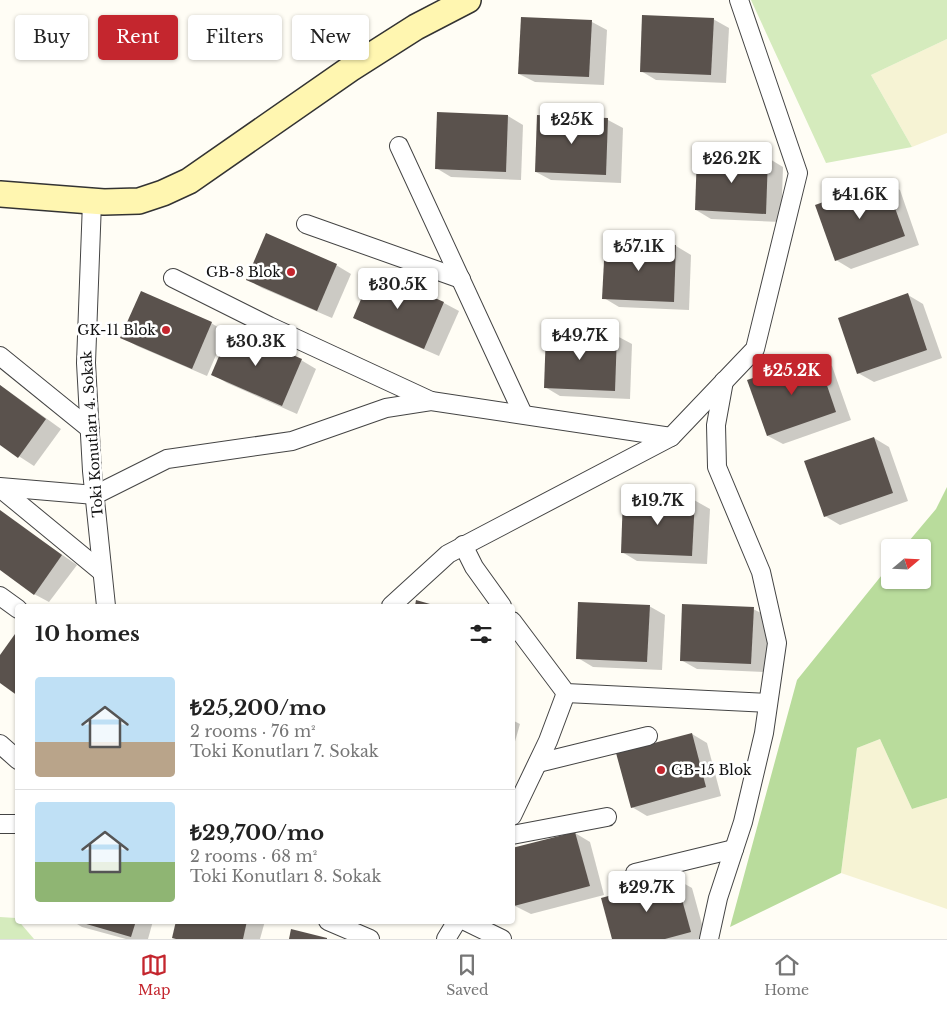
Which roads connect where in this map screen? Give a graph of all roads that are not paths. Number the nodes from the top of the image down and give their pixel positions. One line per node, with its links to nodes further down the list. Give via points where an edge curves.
1 (468, 0): 5 (street, via 416,27 350,69 189,181 139,201)
2 (739, 0): 10 (street, via 798,174 755,349)
3 (399, 146): 8 (street)
4 (0, 194): 5 (street)
5 (92, 202): 13 (street, Toki Konutları 4. Sokak, via 86,363)
6 (306, 224): 8 (street)
7 (173, 278): 11 (street)
8 (461, 279): 12 (street)
9 (0, 356): 13 (street)
10 (724, 381): 14 (street); 26 (street, via 716,426 717,467 761,572 777,643)
11 (431, 401): 12 (street); 16 (street, via 386,408 292,442 166,460)
12 (523, 414): 14 (street)
13 (90, 429): 16 (street, Toki Konutları 4. Sokak)
14 (671, 437): 17 (street)
15 (0, 487): 16 (street); 18 (street)
16 (95, 495): 18 (street, Toki Konutları 4. Sokak)
17 (463, 546): 21 (street, via 448,554); 22 (street, via 474,568)
18 (102, 572): 20 (street, Toki Konutları 4. Sokak)
19 (0, 596): 23 (street)
20 (106, 604)
21 (393, 604)
22 (501, 604)
23 (15, 607)
24 (515, 625): 25 (street)
25 (566, 692): 26 (street); 30 (street)
26 (768, 703): 36 (street, via 760,750)
27 (648, 736): 30 (street)
28 (0, 744): 29 (street)
29 (15, 757)
30 (538, 763): 31 (street)
31 (515, 810)
32 (607, 817): 35 (street)
33 (0, 824): 34 (street)
34 (15, 824)
35 (515, 834)
36 (734, 849): 37 (street); 44 (street, via 718,898)
37 (635, 873)
38 (335, 924): 41 (street)
39 (455, 924): 42 (street)
40 (471, 924): 43 (street)
41 (370, 939)
42 (446, 939)
43 (502, 939)
44 (710, 939)

